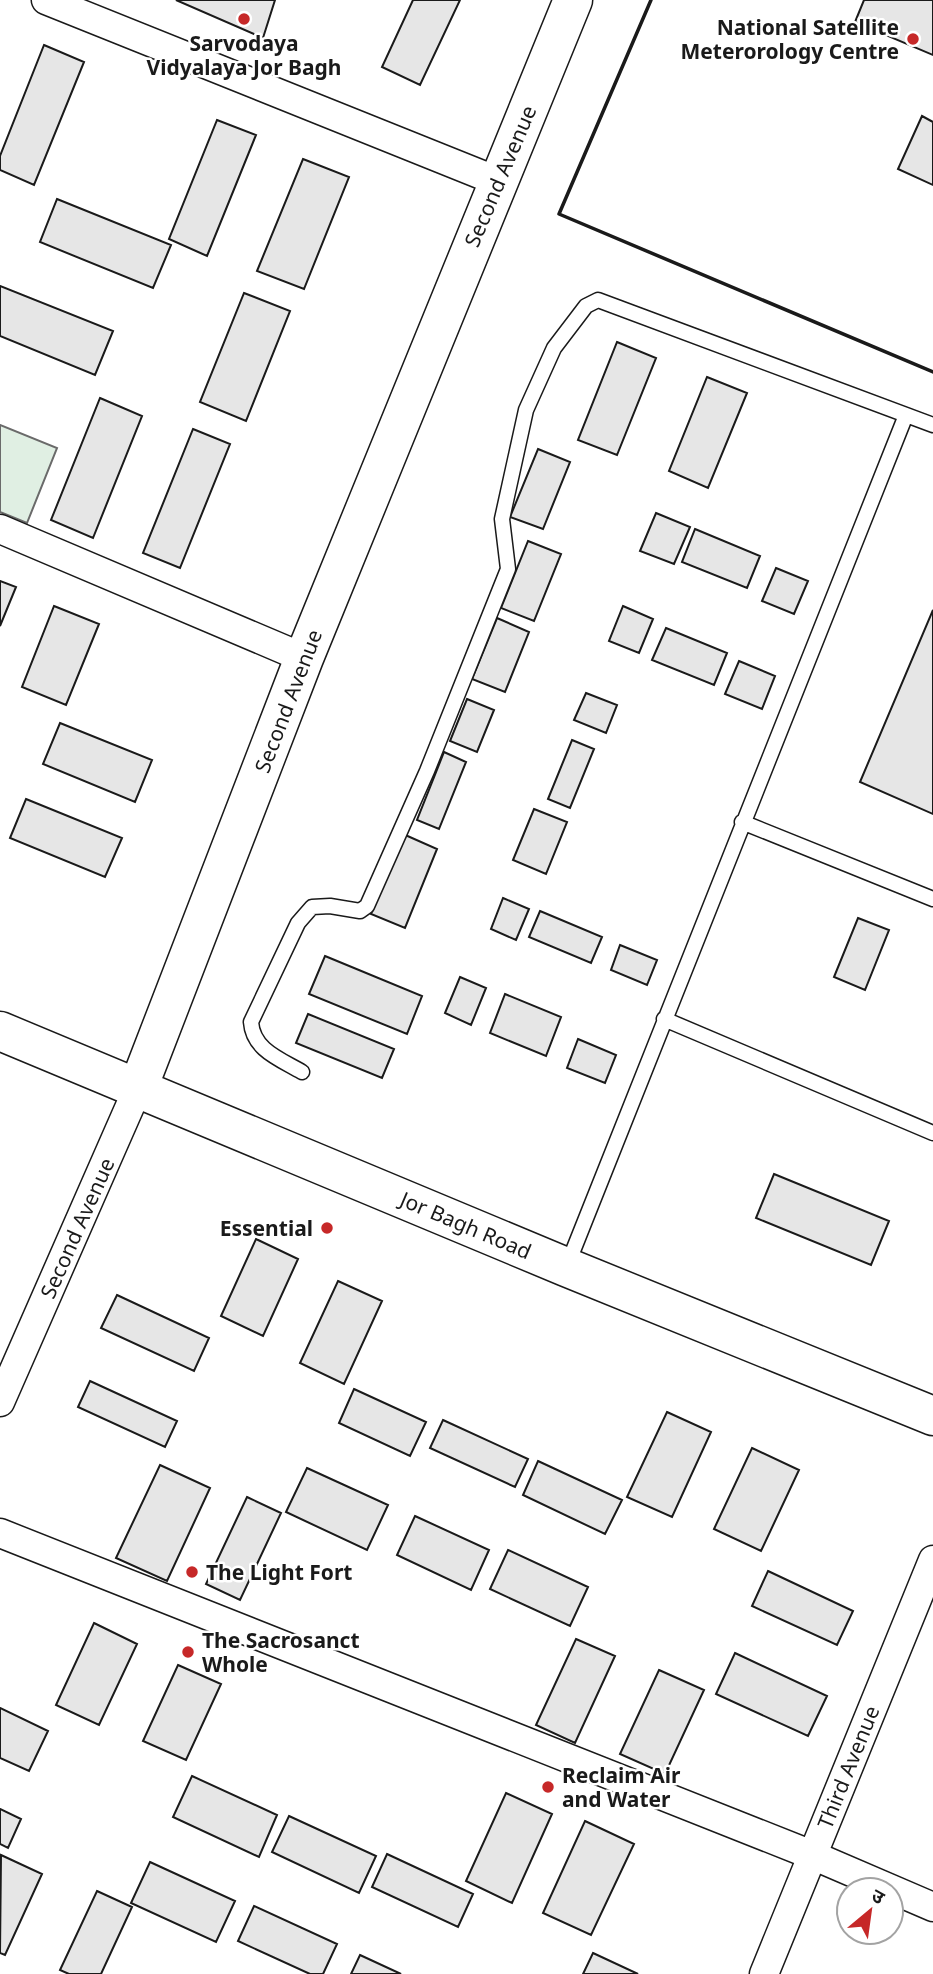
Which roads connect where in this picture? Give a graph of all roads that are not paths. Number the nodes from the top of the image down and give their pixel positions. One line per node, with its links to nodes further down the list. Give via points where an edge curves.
1 (46, 0): 3 (street)
2 (573, 0): 3 (street, Second Avenue)
3 (497, 181): 7 (street, Second Avenue)
4 (906, 415): 5 (lane); 8 (lane); 12 (lane, via 598,300 586,306 554,348 526,410 502,519 508,569 367,906 360,911 312,907 298,923 251,1023 253,1037 267,1052)
5 (933, 425)
6 (0, 529): 7 (street)
7 (304, 659): 13 (street, Second Avenue)
8 (742, 822): 9 (lane); 10 (lane)
9 (933, 900)
10 (664, 1019): 14 (lane); 15 (lane)
11 (0, 1031): 13 (street, Jor Bagh Road)
12 (302, 1072)
13 (138, 1088): 15 (street, Jor Bagh Road); 16 (street, Second Avenue)
14 (933, 1133)
15 (566, 1267): 17 (street, Jor Bagh Road)
16 (0, 1402)
17 (933, 1416)
18 (0, 1533): 20 (street)
19 (933, 1560): 20 (street, Third Avenue)
20 (812, 1855): 21 (street); 22 (street, Third Avenue)
21 (933, 1907)
22 (764, 1974)

